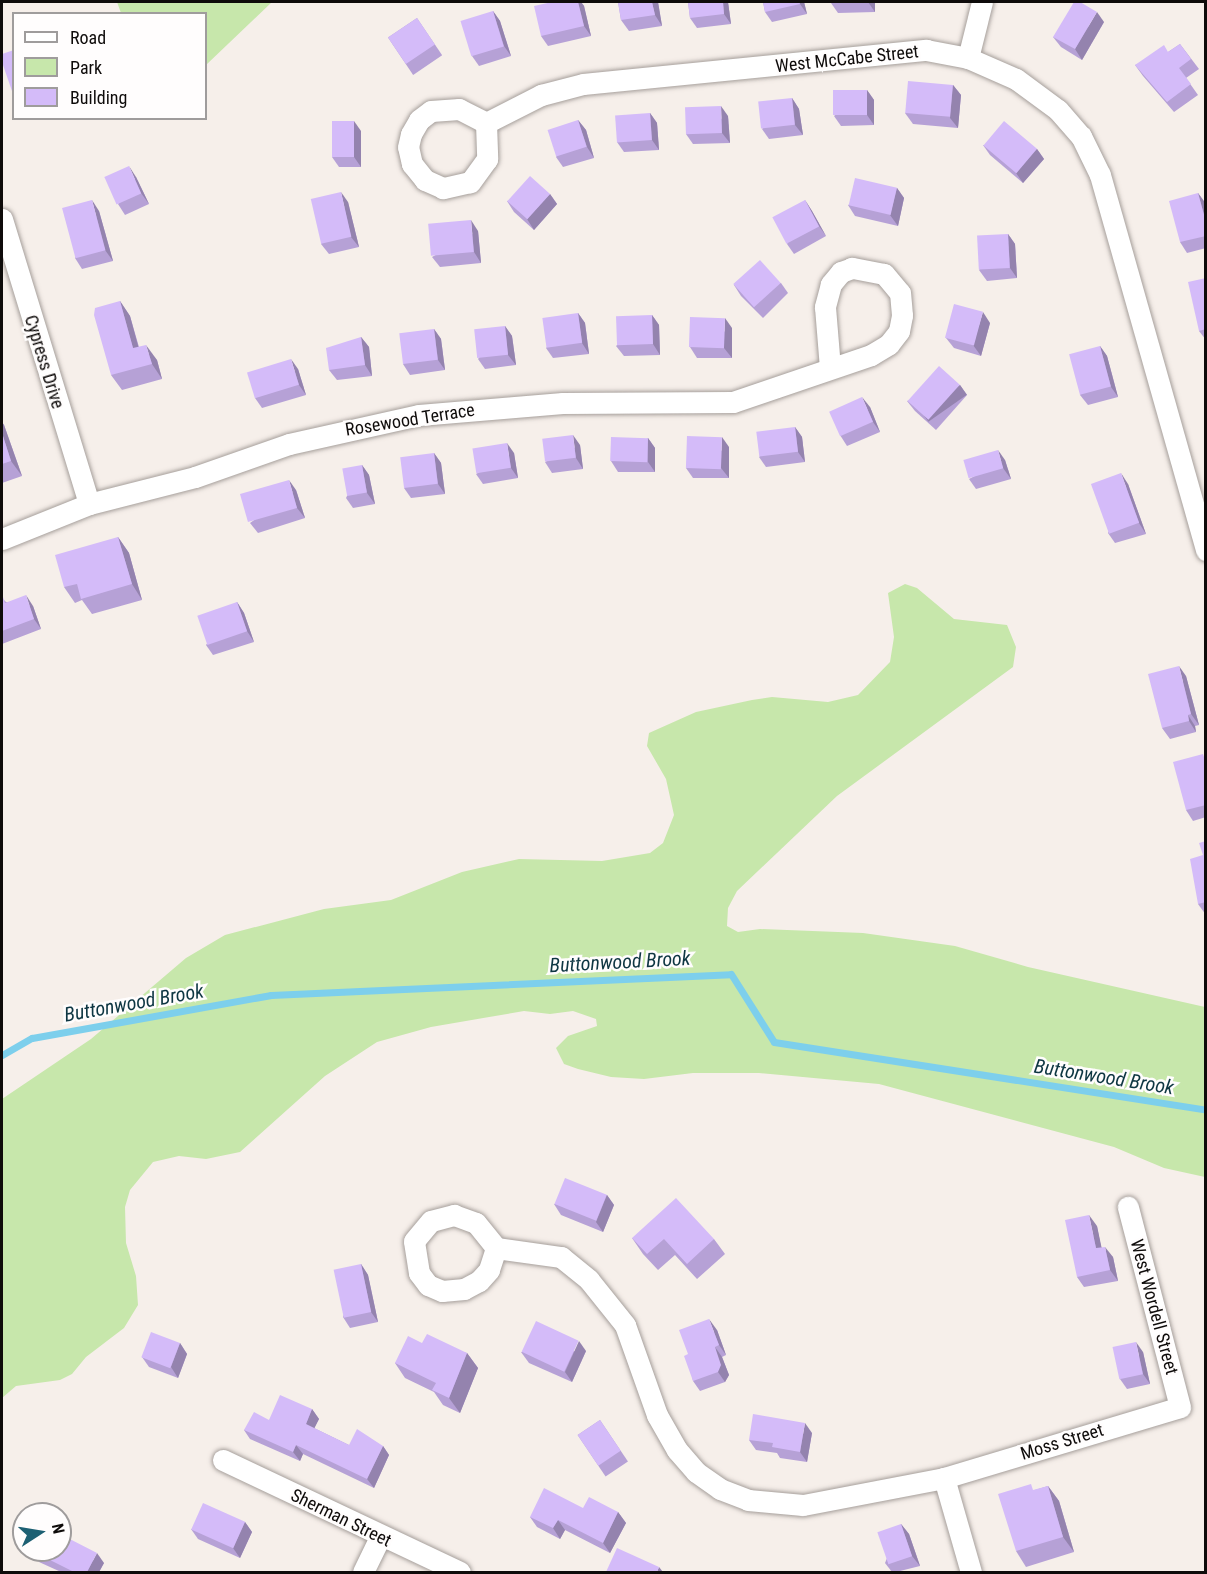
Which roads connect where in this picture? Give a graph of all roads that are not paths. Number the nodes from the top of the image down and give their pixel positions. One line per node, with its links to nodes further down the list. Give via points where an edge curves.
1 (982, 2): 2 (street)
2 (968, 58): 3 (street, West McCabe Street, via 926,50 888,52 773,68 582,84 541,96); 8 (street, West McCabe Street, via 1016,79 1058,110 1081,136 1100,175)
3 (486, 123)
4 (2, 219): 6 (street, Cypress Drive)
5 (830, 368): 5 (street, Rosewood Terrace, via 871,355 889,344 899,331 900,293 884,274 852,268 841,272 831,284 825,307); 6 (street, Rosewood Terrace, via 733,402 563,403 419,415 289,444 195,477)
6 (89, 504): 7 (street, Rosewood Terrace)
7 (2, 539)
8 (1206, 550)
9 (1128, 1207): 11 (street, West Wordell Street)
10 (496, 1248): 13 (street, Moss Street, via 541,1251 561,1257 589,1280 625,1324 644,1386 669,1439 696,1472 720,1489 766,1504 803,1505)
11 (1180, 1407): 13 (street, Moss Street)
12 (223, 1460): 14 (street, Sherman Street)
13 (944, 1478): 17 (street)
14 (380, 1537): 15 (street); 16 (street, Sherman Street)
15 (363, 1572)
16 (460, 1572)
17 (971, 1572)

